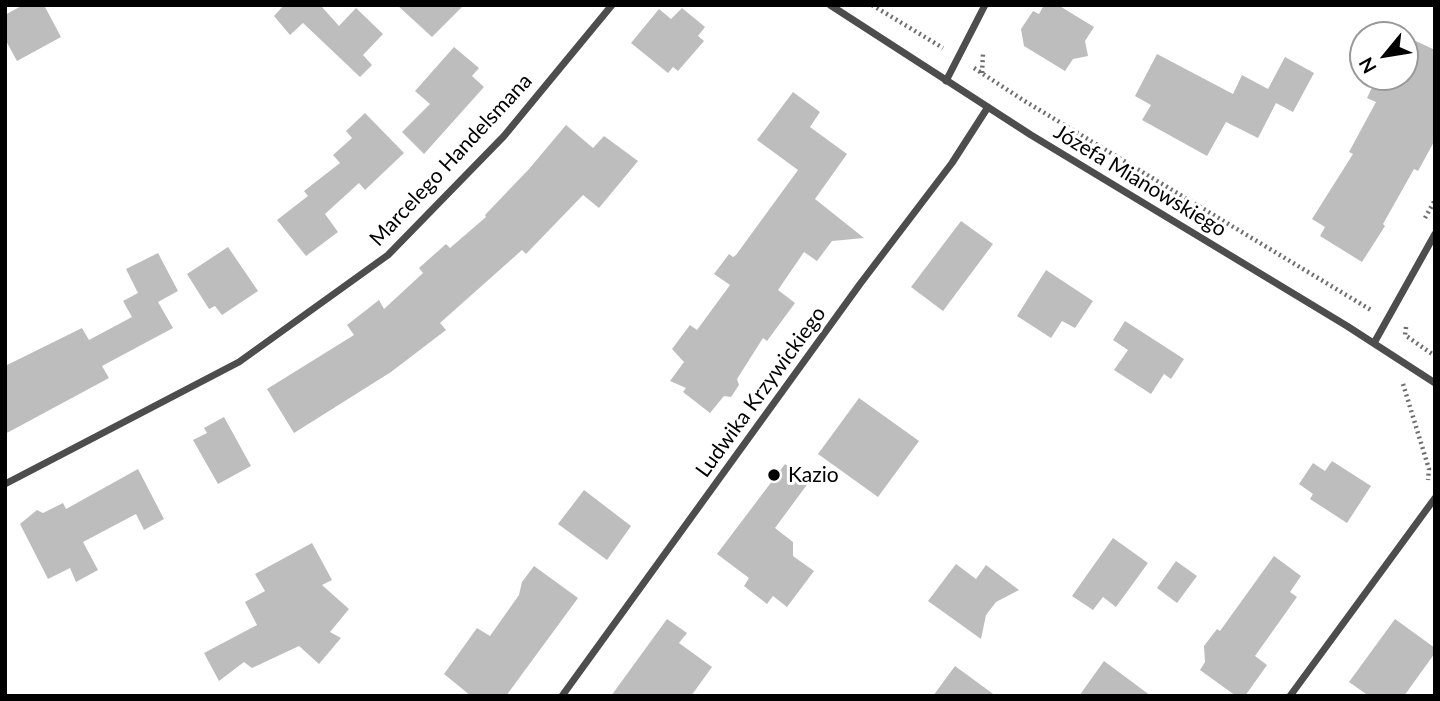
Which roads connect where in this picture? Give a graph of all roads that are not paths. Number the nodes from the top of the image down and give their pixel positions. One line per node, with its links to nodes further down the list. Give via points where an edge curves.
1 (612, 5): 9 (street, Marcelego Handelsmana, via 504,136 388,255 239,362)
2 (830, 5): 4 (street, Józefa Mianowskiego)
3 (985, 5): 4 (street)
4 (946, 81): 5 (street, Józefa Mianowskiego)
5 (988, 107): 7 (street, Józefa Mianowskiego); 11 (street, Ludwika Krzywickiego, via 952,163)
6 (1435, 234): 7 (street)
7 (1374, 343): 8 (street, Józefa Mianowskiego)
8 (1435, 383)
9 (5, 484)
10 (1435, 498): 12 (street)
11 (562, 696)
12 (1290, 696)

